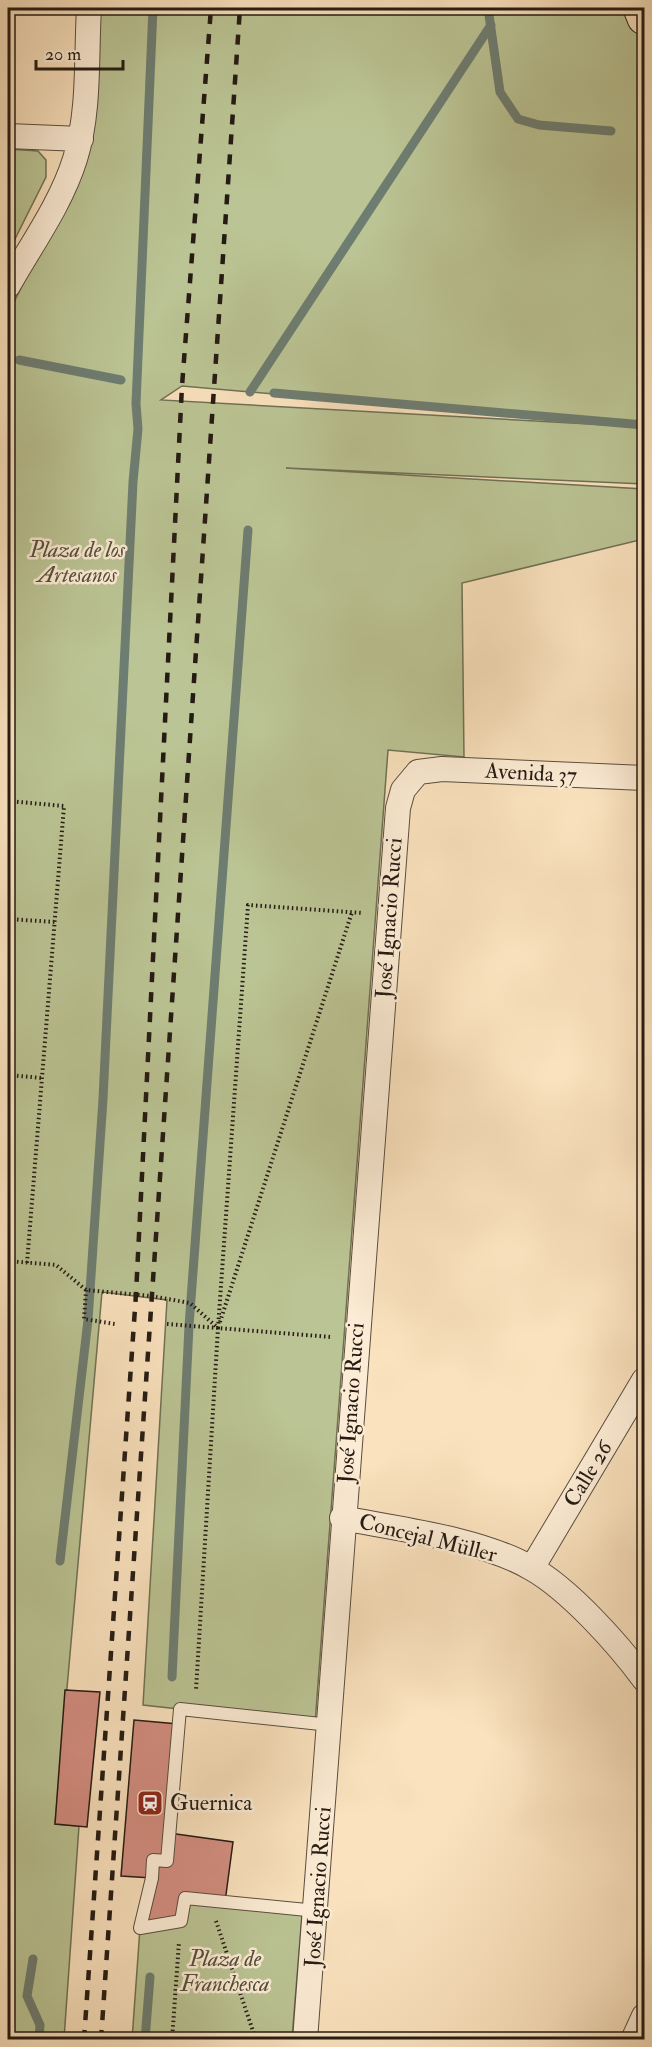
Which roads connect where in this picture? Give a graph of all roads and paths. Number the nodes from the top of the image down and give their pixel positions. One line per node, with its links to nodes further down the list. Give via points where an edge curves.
1 (89, 8): 5 (street)
2 (640, 8): 3 (main road)
3 (645, 18)
4 (8, 136): 5 (street)
5 (81, 139): 6 (street, via 67,183)
6 (8, 286)
7 (418, 772): 8 (street, Avenida 37, via 442,769); 26 (street, José Ignacio Rucci, via 403,790 398,808)
8 (645, 778)
9 (8, 801): 12 (path, via 64,806)
10 (352, 912): 13 (path, via 364,913); 22 (path); 22 (path, via 248,905)
11 (8, 919): 12 (path)
12 (55, 922): 15 (path)
13 (363, 925)
14 (8, 1075): 15 (path)
15 (42, 1078): 17 (path)
16 (8, 1262): 17 (path)
17 (27, 1263): 18 (path, via 56,1265)
18 (86, 1290): 19 (path, via 84,1319); 22 (path, via 190,1303)
19 (115, 1324)
20 (167, 1324): 22 (path)
21 (334, 1326): 23 (path)
22 (218, 1328): 23 (path); 29 (path)
23 (333, 1337): 24 (path)
24 (332, 1349)
25 (645, 1380): 27 (street, Calle 26)
26 (342, 1518): 27 (street, Concejal Müller, via 447,1539); 30 (street, José Ignacio Rucci)
27 (532, 1568): 28 (street, Concejal Müller, via 607,1635)
28 (645, 1679)
29 (195, 1709): 30 (lane); 33 (lane, via 180,1708 167,1861 153,1860 140,1928)
30 (330, 1725): 32 (street, José Ignacio Rucci)
31 (209, 1901): 32 (lane); 33 (lane, via 185,1898); 36 (path)
32 (316, 1911): 37 (street, José Ignacio Rucci)
33 (181, 1921): 35 (path)
34 (645, 2016): 38 (street)
35 (172, 2040)
36 (256, 2040)
37 (305, 2040)
38 (633, 2040)

